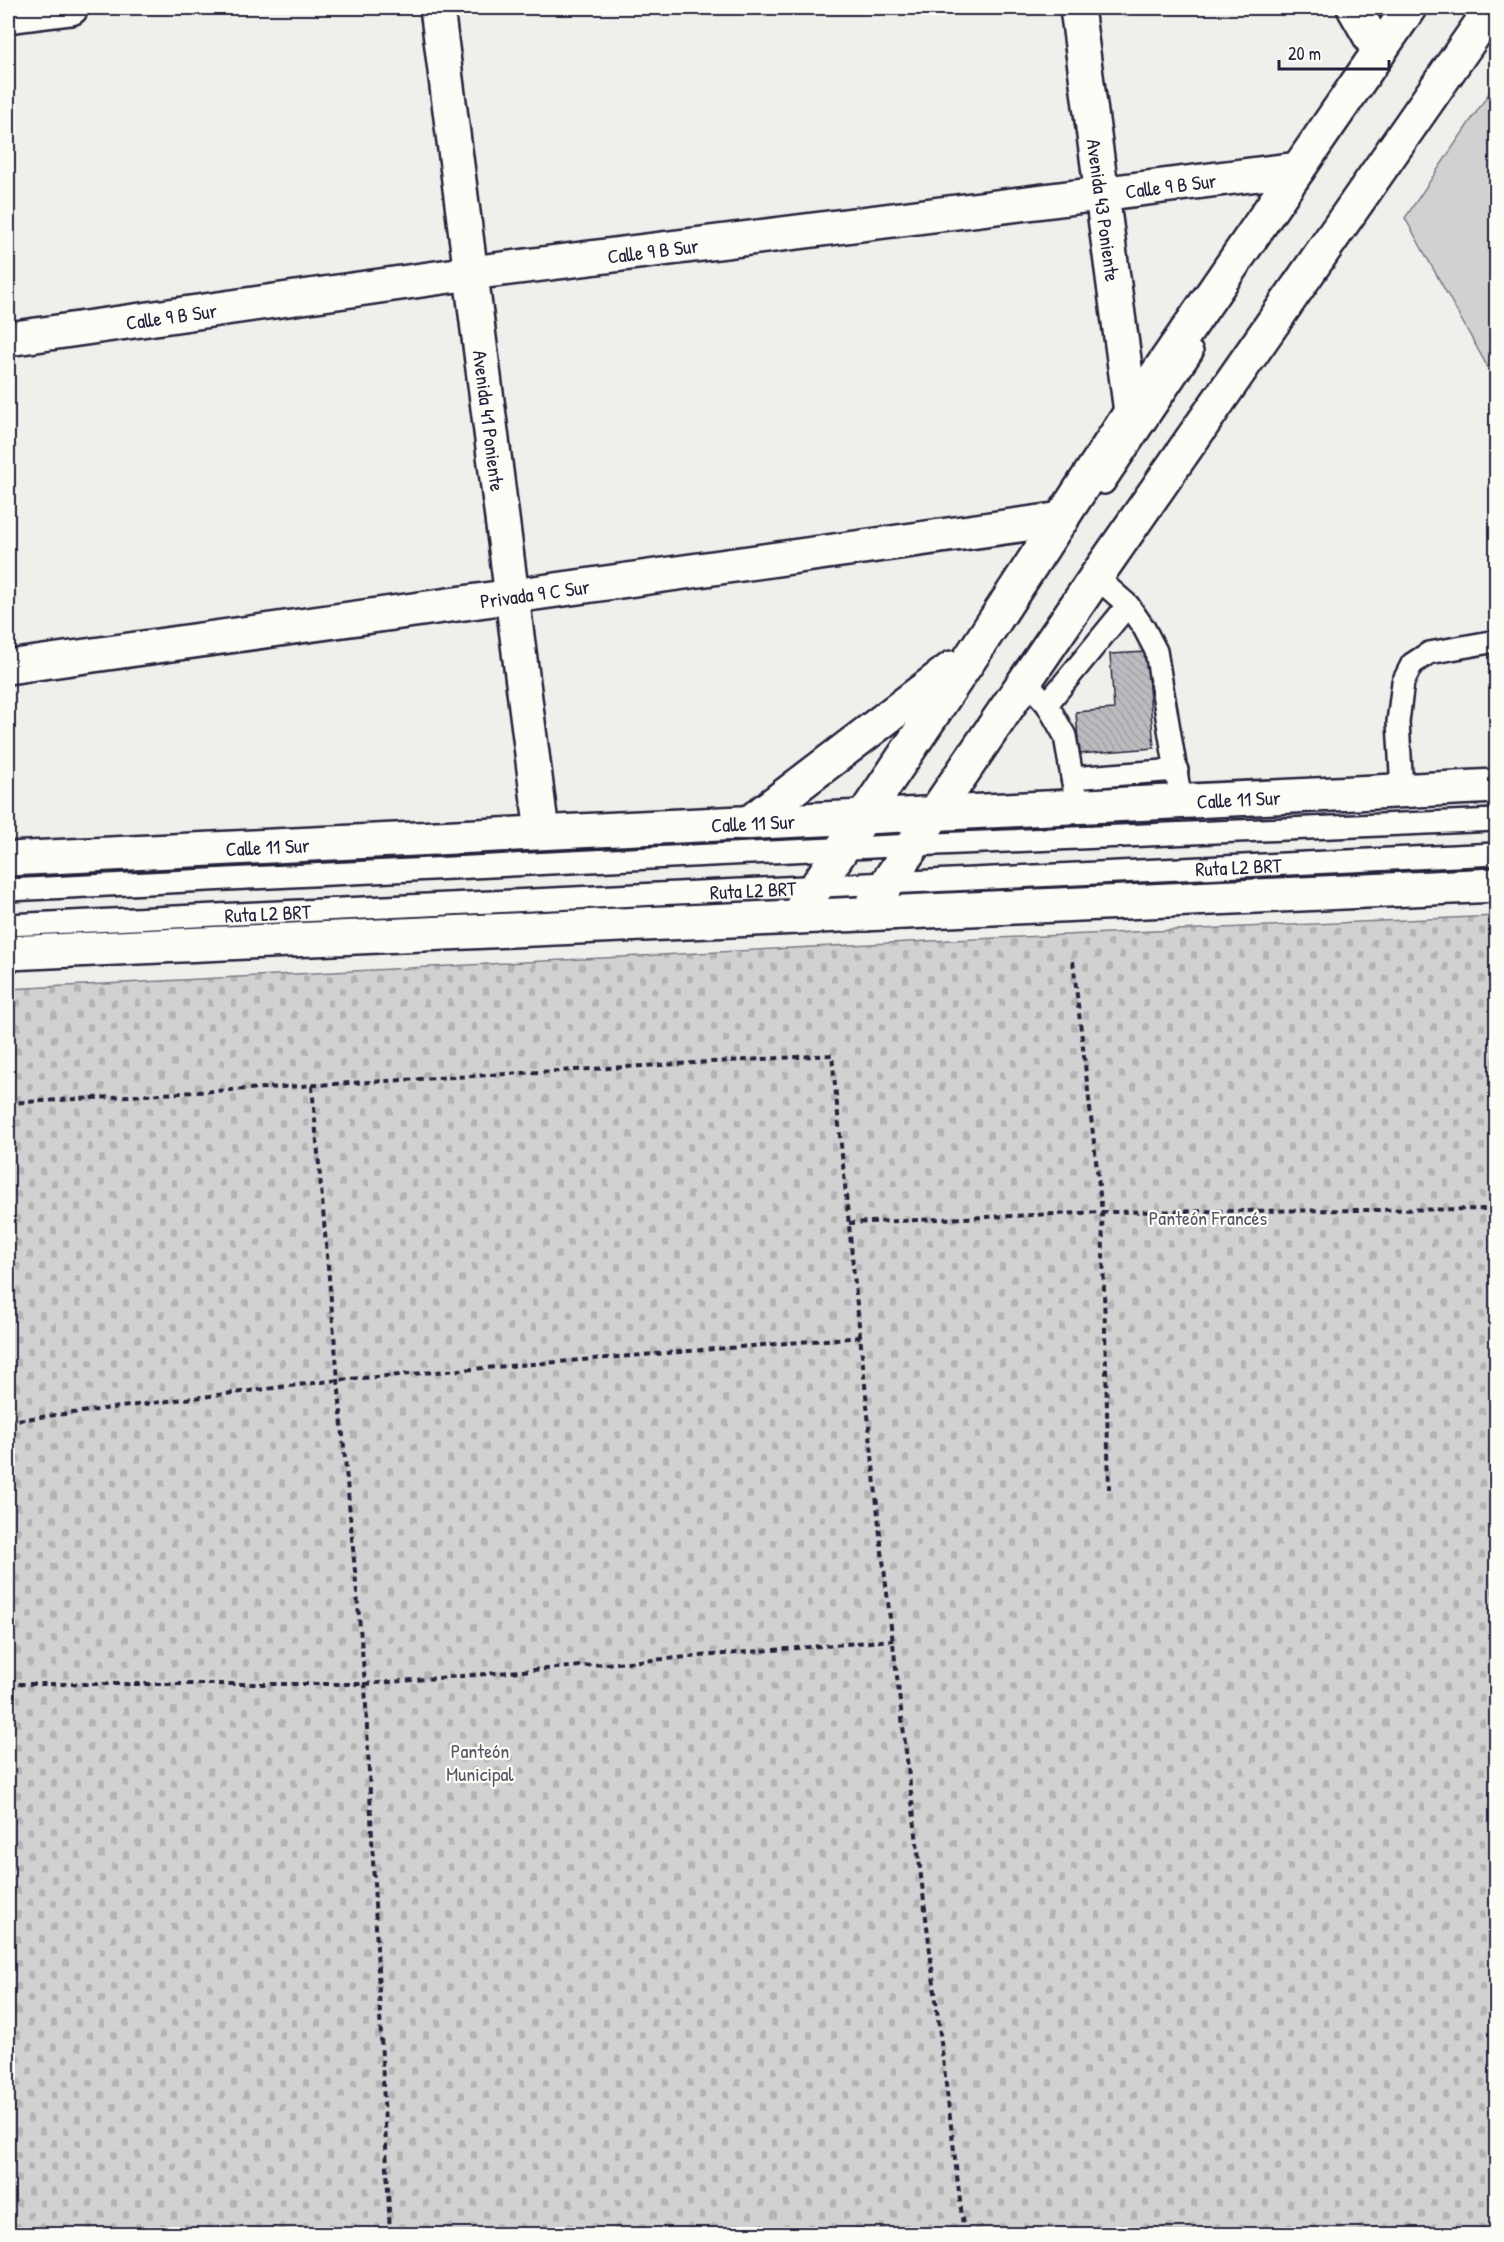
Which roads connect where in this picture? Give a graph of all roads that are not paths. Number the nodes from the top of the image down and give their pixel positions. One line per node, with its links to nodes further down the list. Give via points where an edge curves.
1 (71, 8): 9 (main road)
2 (437, 8): 13 (main road, Avenida 41 Poniente)
3 (1077, 8): 12 (main road, Avenida 43 Poniente)
4 (1354, 8): 10 (main road)
5 (1409, 8): 10 (main road)
6 (1424, 8): 30 (lane)
7 (1475, 8): 29 (lane)
8 (1492, 8): 17 (main road)
9 (8, 16)
10 (1379, 52): 11 (main road)
11 (1298, 169): 12 (main road, Calle 9 B Sur); 15 (main road)
12 (1102, 195): 13 (main road, Calle 9 B Sur); 15 (main road, Avenida 43 Poniente)
13 (471, 273): 14 (main road, Calle 9 B Sur); 18 (main road, Avenida 41 Poniente)
14 (8, 339)
15 (1131, 412): 16 (main road)
16 (1062, 519): 18 (main road, Privada 9 C Sur); 21 (main road)
17 (1096, 577): 19 (lane); 23 (main road)
18 (512, 596): 22 (main road, Privada 9 C Sur); 33 (main road, Avenida 41 Poniente)
19 (1128, 605): 24 (lane); 25 (lane, via 1156,651)
20 (1497, 641): 27 (lane, via 1429,653 1412,664 1403,682 1398,722)
21 (975, 651): 30 (main road); 32 (main road)
22 (8, 667)
23 (1026, 681): 24 (lane); 29 (main road)
24 (1047, 704): 28 (lane, via 1065,735)
25 (1179, 785): 27 (main road, Calle 11 Sur); 28 (main road, Calle 11 Sur)
26 (1497, 786): 27 (main road, Calle 11 Sur)
27 (1402, 790)
28 (1075, 792): 29 (main road, Calle 11 Sur)
29 (929, 812): 30 (main road, Calle 11 Sur); 34 (main road)
30 (872, 815): 32 (main road, Calle 11 Sur); 35 (main road)
31 (1497, 820): 34 (lane, Ruta L2 BRT)
32 (750, 822): 33 (main road, Calle 11 Sur)
33 (542, 832): 37 (main road, Calle 11 Sur)
34 (905, 846): 35 (lane, Ruta L2 BRT); 40 (main road)
35 (850, 849): 38 (main road); 39 (lane, Ruta L2 BRT)
36 (1497, 854): 40 (lane, Ruta L2 BRT)
37 (8, 859)
38 (825, 886): 40 (lane, Ruta L2 BRT); 42 (main road); 43 (lane, Ruta L2 BRT)
39 (8, 890)
40 (874, 894): 41 (main road); 42 (main road)
41 (1496, 900)
42 (796, 917): 44 (main road)
43 (8, 925)
44 (8, 953)

